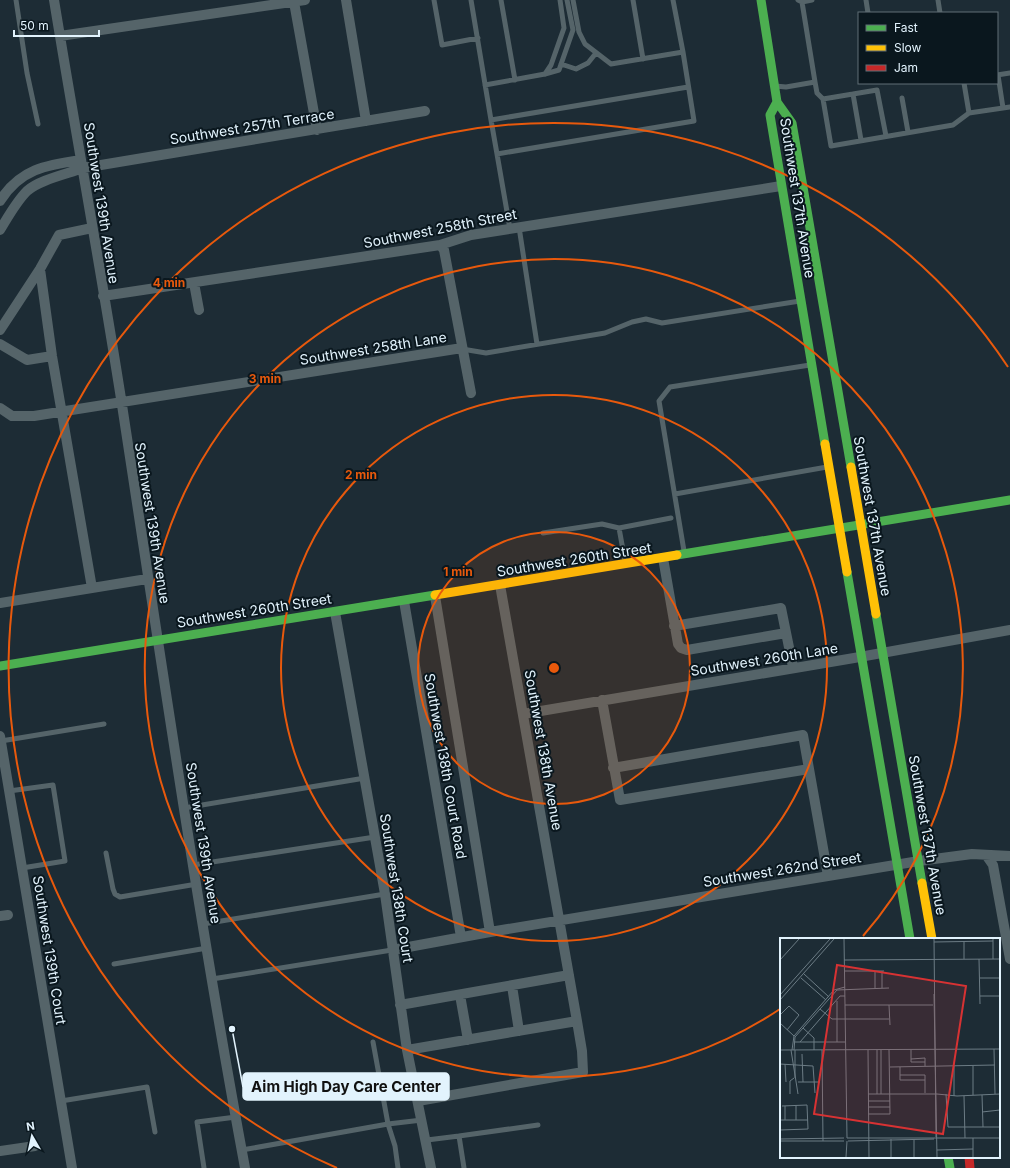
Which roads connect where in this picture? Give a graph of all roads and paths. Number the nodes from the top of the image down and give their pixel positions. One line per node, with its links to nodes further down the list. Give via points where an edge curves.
1 (16, 0): 47 (lane)
2 (54, 0): 21 (street, Southwest 139th Avenue)
3 (305, 0): 18 (street)
4 (346, 0): 46 (street)
5 (434, 0): 22 (lane, via 442,45)
6 (471, 0): 22 (lane)
7 (501, 0): 30 (lane)
8 (560, 0): 28 (lane, via 564,28 551,65)
9 (567, 0): 26 (lane, via 573,30)
10 (573, 0): 23 (lane, via 579,32 585,44)
11 (633, 0): 25 (lane)
12 (673, 0): 24 (lane)
13 (762, 0): 35 (main road, Southwest 137th Avenue)
14 (812, 0): 17 (lane)
15 (866, 0): 19 (lane)
16 (938, 0): 20 (lane)
17 (800, 1): 32 (lane)
18 (294, 2): 21 (street); 48 (street)
19 (868, 12)
20 (940, 12)
21 (60, 36): 53 (street, Southwest 139th Avenue)
22 (478, 38): 34 (lane)
23 (596, 52): 25 (lane, via 611,64); 26 (lane, via 588,63 576,69)
24 (682, 52): 25 (lane); 36 (lane)
25 (643, 59)
26 (561, 64): 28 (lane, via 559,70)
27 (1010, 73): 29 (lane)
28 (545, 74): 30 (lane)
29 (998, 75)
30 (515, 80): 34 (lane)
31 (998, 80): 42 (lane)
32 (815, 82): 35 (lane, via 786,87); 39 (lane, via 817,93)
33 (964, 84): 44 (lane)
34 (486, 85): 45 (lane)
35 (774, 86): 40 (main road, Southwest 137th Avenue)
36 (688, 87): 45 (lane); 52 (lane, via 694,121)
37 (853, 94): 39 (lane); 50 (lane, via 877,90); 51 (lane)
38 (902, 98): 49 (lane)
39 (823, 99): 51 (lane, via 831,146)
40 (777, 102): 54 (main road, Southwest 137th Avenue, via 770,115); 79 (main road, Southwest 137th Avenue, via 792,123)
41 (1010, 107): 42 (lane)
42 (1003, 108): 44 (lane)
43 (425, 111): 46 (street, Southwest 257th Terrace)
44 (969, 113): 49 (lane, via 953,125)
45 (491, 120): 52 (lane)
46 (366, 121): 48 (street, Southwest 257th Terrace)
47 (38, 124)
48 (317, 130): 53 (street, Southwest 257th Terrace)
49 (908, 132): 50 (lane)
50 (886, 136): 51 (lane)
51 (861, 140)
52 (498, 154): 57 (lane)
53 (82, 164): 55 (street, via 51,164 36,169 13,183); 56 (street, Southwest 139th Avenue); 58 (street, via 29,190 18,201)
54 (781, 186): 57 (street, Southwest 258th Street); 63 (main road, Southwest 137th Avenue)
55 (0, 201)
56 (92, 228): 60 (street, via 59,235); 62 (street, Southwest 139th Avenue)
57 (514, 228): 59 (street, Southwest 258th Street, via 471,235); 67 (lane)
58 (0, 230)
59 (440, 245): 61 (street, Southwest 258th Street); 68 (street, via 444,250)
60 (40, 269): 65 (street); 69 (street)
61 (194, 283): 62 (street, Southwest 258th Street); 64 (street)
62 (103, 296): 72 (street, Southwest 139th Avenue)
63 (800, 301): 67 (lane, via 662,323 639,320 606,334); 70 (main road, Southwest 137th Avenue)
64 (199, 310)
65 (0, 330)
66 (0, 344): 69 (street, via 27,360)
67 (537, 344): 68 (lane, via 486,353)
68 (462, 348): 71 (street); 72 (street, Southwest 258th Lane)
69 (52, 356): 74 (street)
70 (811, 364): 75 (main road, Southwest 137th Avenue); 76 (lane, via 670,387 659,401)
71 (471, 393)
72 (121, 402): 74 (street, Southwest 258th Lane); 86 (street, Southwest 139th Avenue)
73 (0, 408): 74 (street, Southwest 258th Lane, via 12,416 21,417)
74 (62, 411): 88 (street)
75 (828, 467): 76 (lane); 81 (main road, Southwest 137th Avenue)
76 (675, 494): 83 (lane)
77 (1010, 500): 79 (main road, Southwest 260th Street)
78 (671, 518): 80 (lane)
79 (859, 525): 81 (main road, Southwest 260th Street); 97 (main road, Southwest 137th Avenue)
80 (619, 528): 82 (lane, via 602,524); 85 (lane)
81 (839, 528): 83 (main road, Southwest 260th Street); 98 (main road, Southwest 137th Avenue)
82 (543, 533)
83 (685, 554): 84 (main road, Southwest 260th Street)
84 (663, 558): 85 (main road, Southwest 260th Street); 93 (street)
85 (625, 564): 87 (main road, Southwest 260th Street)
86 (147, 579): 88 (street); 96 (street, Southwest 139th Avenue)
87 (500, 585): 89 (main road, Southwest 260th Street); 102 (street, Southwest 138th Avenue)
88 (92, 588): 91 (street)
89 (435, 596): 90 (main road, Southwest 260th Street); 123 (street, Southwest 138th Court Road)
90 (404, 601): 92 (main road, Southwest 260th Street); 124 (street, Southwest 138th Court Road)
91 (0, 603)
92 (335, 612): 96 (main road, Southwest 260th Street); 107 (street, Southwest 138th Court)
93 (674, 626): 95 (street, via 678,644 687,650); 95 (street, via 781,608)
94 (1010, 630): 97 (street, Southwest 260th Lane)
95 (786, 633): 100 (street)
96 (157, 639): 99 (main road, Southwest 260th Street); 109 (street, Southwest 139th Avenue)
97 (883, 653): 98 (street, Southwest 260th Lane); 114 (main road, Southwest 137th Avenue)
98 (861, 657): 100 (street, Southwest 260th Lane); 116 (main road, Southwest 137th Avenue)
99 (0, 666)
100 (794, 667): 101 (street, Southwest 260th Lane)
101 (602, 700): 102 (street, Southwest 260th Lane); 105 (street)
102 (523, 714): 121 (street, Southwest 138th Avenue)
103 (104, 724): 104 (lane)
104 (0, 739): 108 (street, Southwest 139th Court)
105 (613, 768): 106 (street, via 620,800); 106 (street, via 803,735)
106 (809, 769): 118 (street)
107 (365, 778): 109 (lane); 110 (street, Southwest 138th Court)
108 (9, 792): 117 (street, Southwest 139th Court); 117 (lane, via 53,785 65,861)
109 (184, 808): 115 (street, Southwest 139th Avenue)
110 (375, 837): 115 (lane); 120 (street, Southwest 138th Court)
111 (106, 852): 119 (lane, via 113,889 120,897)
112 (986, 855): 113 (street, Southwest 262nd Street); 114 (street, Southwest 262nd Street, via 972,854); 129 (street, via 993,865)
113 (1010, 856)
114 (919, 861): 116 (street, Southwest 262nd Street); 126 (main road, Southwest 137th Avenue)
115 (194, 865): 119 (street, Southwest 139th Avenue)
116 (897, 865): 118 (street, Southwest 262nd Street); 125 (main road, Southwest 137th Avenue)
117 (22, 868): 141 (street, Southwest 139th Court)
118 (828, 876): 121 (street, Southwest 262nd Street)
119 (197, 884): 122 (street, Southwest 139th Avenue)
120 (385, 894): 122 (lane); 128 (street, Southwest 138th Court)
121 (560, 920): 123 (street, Southwest 262nd Street); 131 (street, Southwest 138th Avenue)
122 (203, 924): 127 (street, Southwest 139th Avenue)
123 (490, 932): 124 (street, Southwest 262nd Street)
124 (461, 937): 128 (street, Southwest 262nd Street)
125 (910, 938)
126 (932, 938)
127 (207, 948): 130 (lane); 132 (street, Southwest 139th Avenue)
128 (392, 950): 132 (lane); 135 (street, Southwest 138th Court)
129 (1010, 960)
130 (114, 964)
131 (570, 976): 133 (street); 136 (street, Southwest 138th Avenue)
132 (212, 979): 143 (street, Southwest 139th Avenue)
133 (512, 986): 134 (street); 137 (street)
134 (460, 995): 135 (street); 138 (street)
135 (400, 1005): 140 (street, Southwest 138th Court)
136 (577, 1021): 137 (street); 142 (street, Southwest 138th Avenue, via 583,1072)
137 (519, 1031): 138 (street)
138 (468, 1040): 140 (street)
139 (373, 1042): 145 (lane)
140 (407, 1050): 142 (street, Southwest 138th Court)
141 (61, 1101): 147 (lane, via 147,1087); 155 (street, Southwest 139th Court)
142 (418, 1101): 144 (street, Southwest 138th Court)
143 (236, 1117): 151 (street, Southwest 139th Avenue); 156 (lane, via 197,1122)
144 (422, 1120): 145 (lane); 149 (street, Southwest 138th Court)
145 (388, 1124): 151 (lane); 158 (lane)
146 (538, 1125): 148 (lane)
147 (155, 1132)
148 (459, 1136): 149 (lane); 160 (lane)
149 (427, 1140): 159 (street, Southwest 138th Court)
150 (36, 1146): 152 (street)
151 (242, 1150): 157 (street, Southwest 139th Avenue)
152 (0, 1151)
153 (948, 1158): 161 (main road)
154 (969, 1158): 162 (main road)
155 (72, 1168)
156 (204, 1168)
157 (245, 1168)
158 (398, 1168)
159 (431, 1168)
160 (464, 1168)
161 (950, 1168)
162 (970, 1168)

